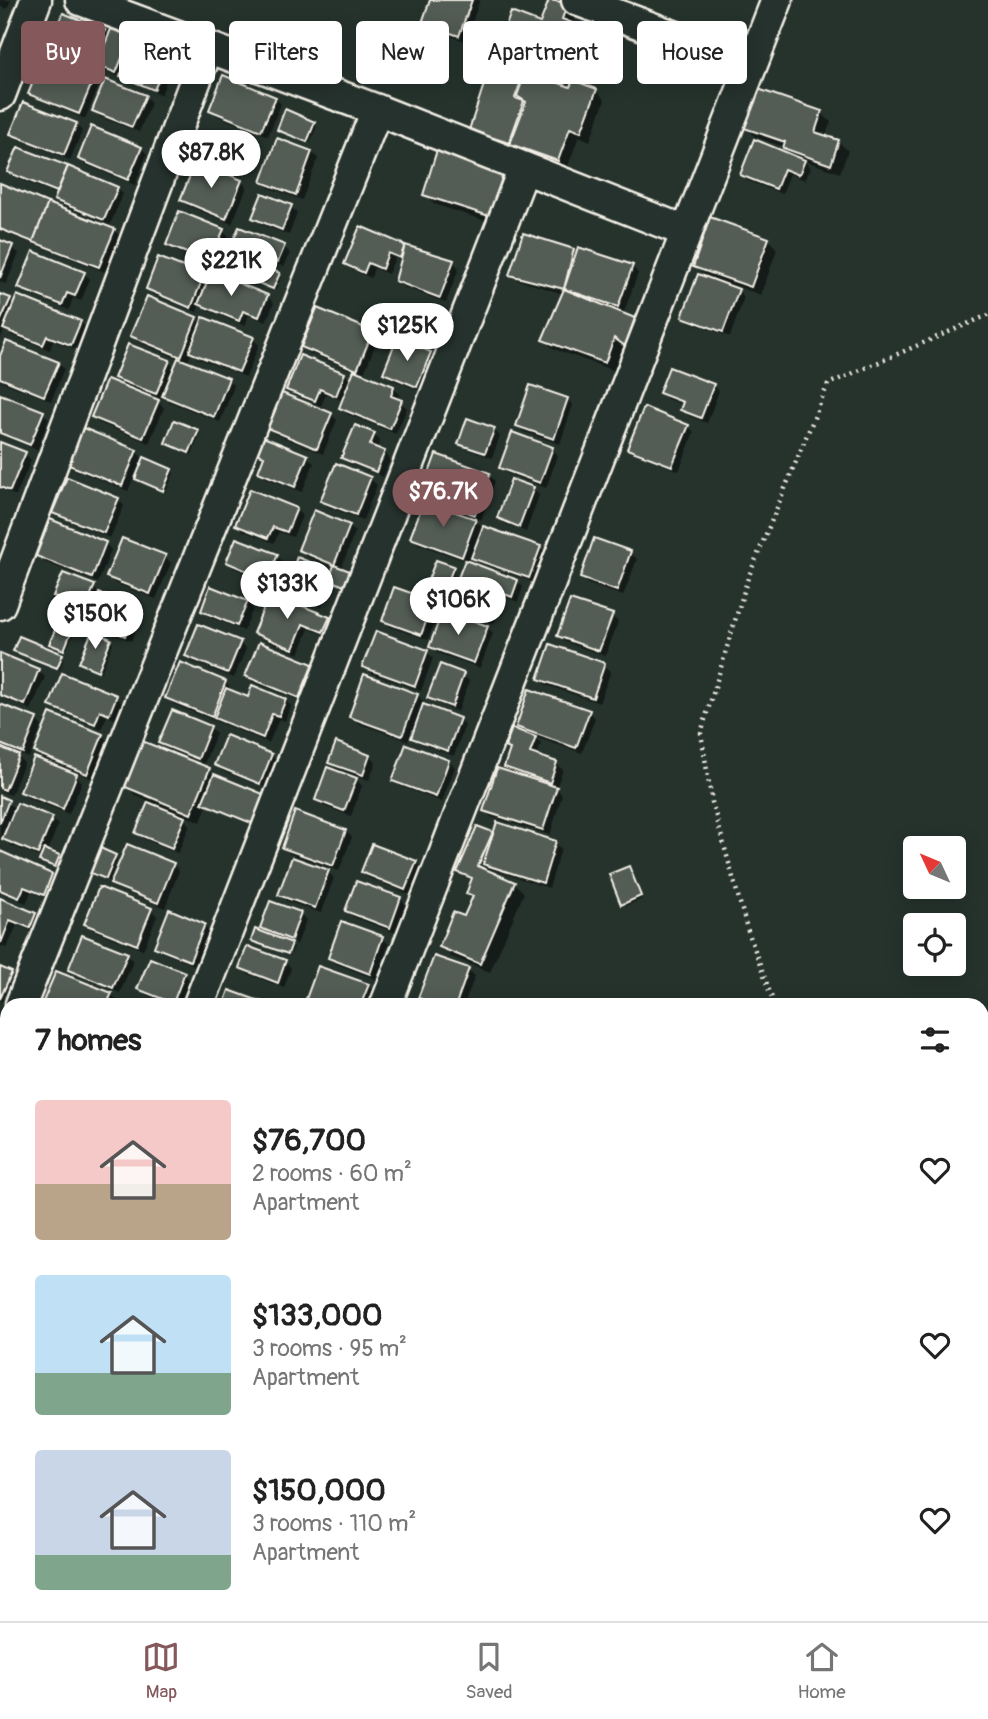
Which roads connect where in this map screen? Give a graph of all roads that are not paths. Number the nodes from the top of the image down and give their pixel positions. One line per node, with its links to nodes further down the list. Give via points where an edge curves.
1 (36, 0): 9 (street)
2 (81, 0): 5 (street)
3 (777, 0): 7 (street)
4 (584, 1): 7 (street)
5 (138, 21)
6 (215, 50): 10 (street)
7 (751, 65): 12 (street)
8 (194, 84): 13 (street)
9 (0, 95)
10 (377, 110): 11 (street); 14 (street)
11 (524, 168): 12 (street); 15 (street)
12 (687, 232): 16 (street)
13 (0, 604)
14 (23, 998)
15 (201, 998)
16 (388, 998)

